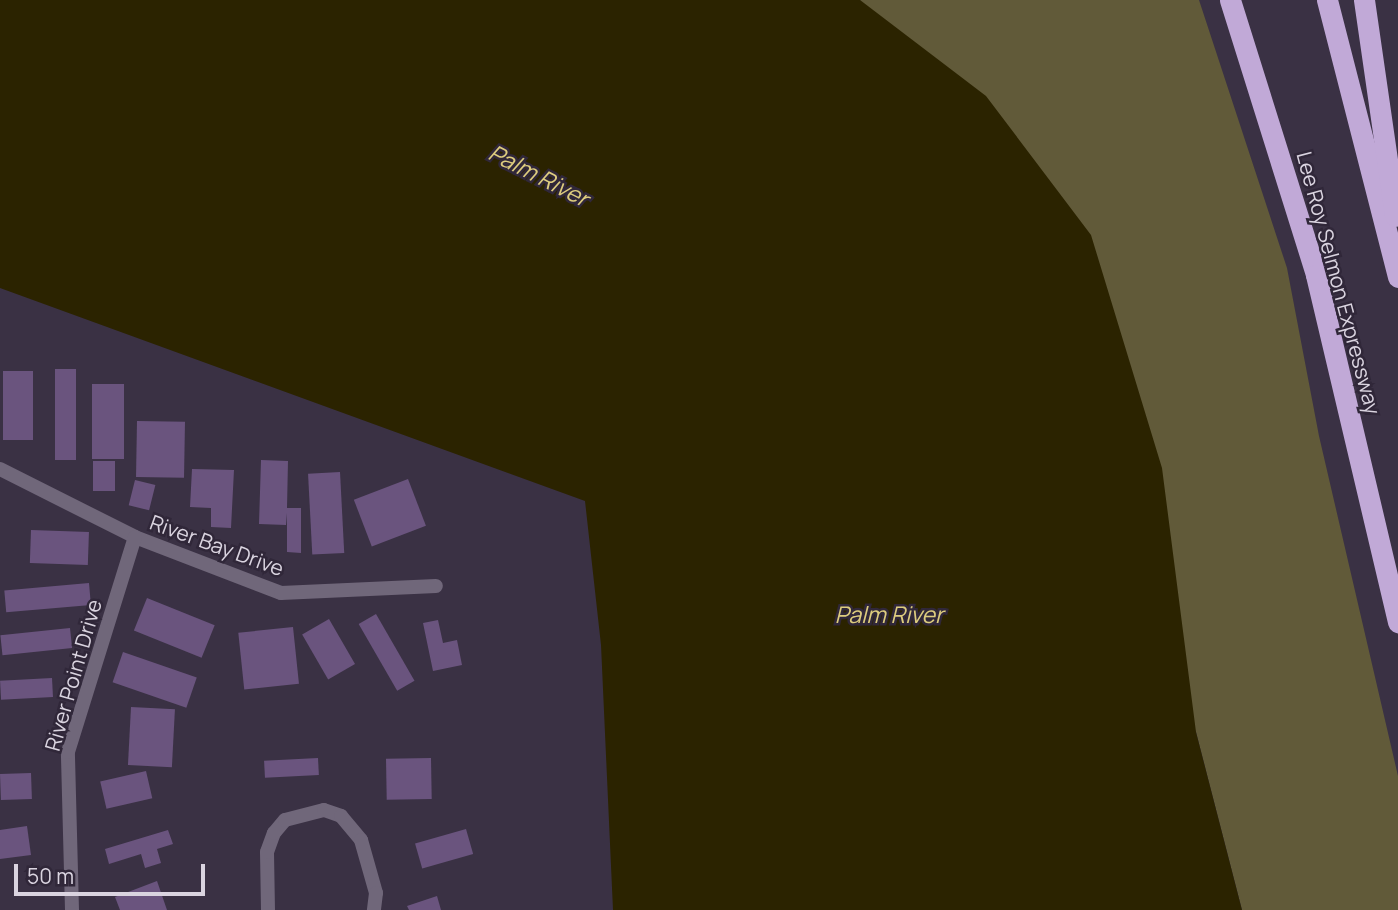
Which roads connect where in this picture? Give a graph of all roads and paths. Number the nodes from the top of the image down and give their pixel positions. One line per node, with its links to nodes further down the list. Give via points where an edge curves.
1 (1230, 0): 9 (highway, Lee Roy Selmon Expressway, via 1316,275)
2 (1327, 0): 5 (highway)
3 (1364, 0): 4 (highway)
4 (1398, 241)
5 (1398, 277)
6 (0, 469): 7 (street, River Bay Drive)
7 (135, 537): 8 (street, River Bay Drive, via 281,593); 10 (street, River Point Drive, via 68,752)
8 (436, 586)
9 (1398, 622)
10 (72, 910)
11 (268, 910): 12 (street, via 267,852 274,833 285,820 324,810 341,816 361,841 376,893)
12 (374, 910)

